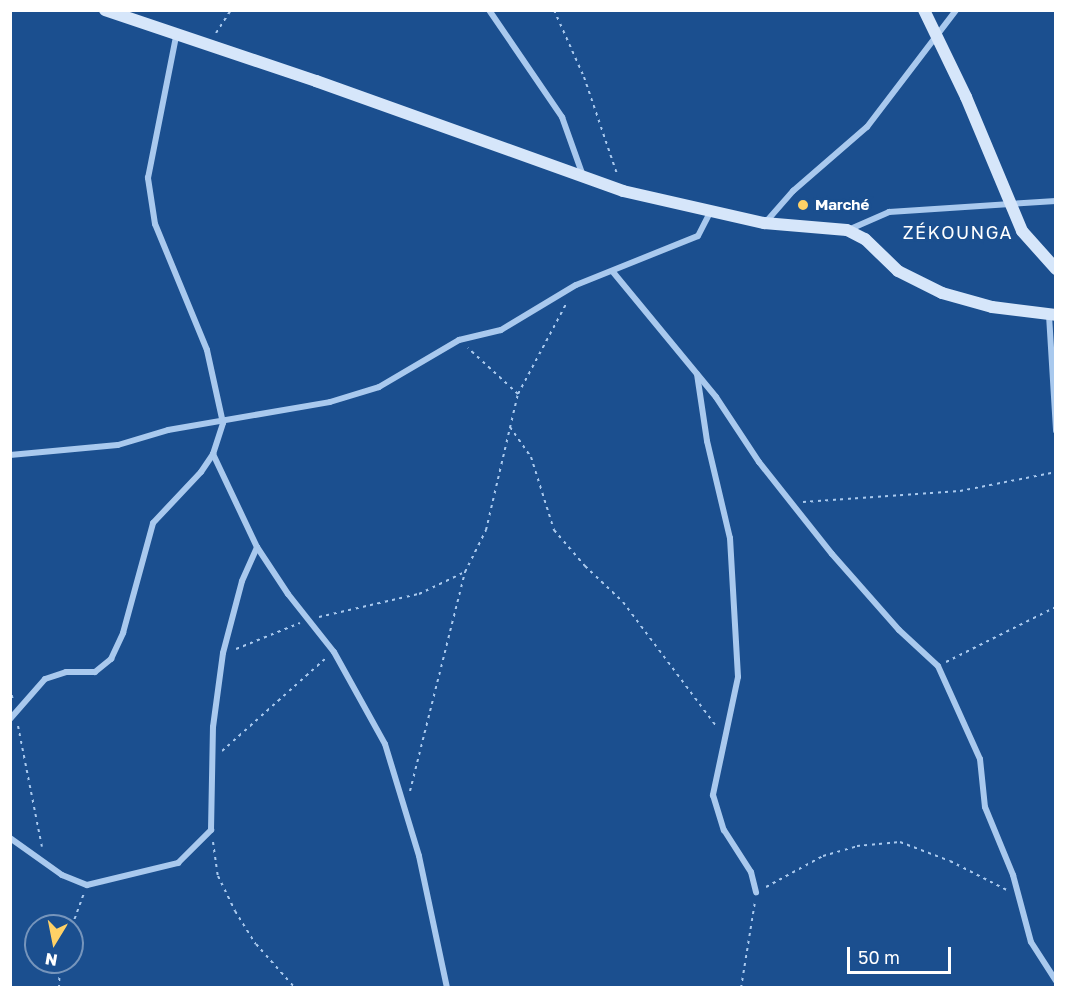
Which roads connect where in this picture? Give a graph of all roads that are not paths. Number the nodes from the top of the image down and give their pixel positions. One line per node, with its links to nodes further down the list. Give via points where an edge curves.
1 (105, 10): 6 (street)
2 (489, 10): 7 (street, via 562,117)
3 (924, 10): 5 (street)
4 (956, 10): 5 (street)
5 (936, 36): 9 (street); 11 (street, via 867,127 794,191)
6 (176, 37): 7 (street, via 518,152); 17 (street, via 148,178 155,224 207,350)
7 (584, 179): 10 (street)
8 (1056, 201): 9 (street)
9 (1010, 204): 12 (street, via 890,212); 13 (street, via 1022,231)
10 (712, 210): 11 (street); 14 (street, via 698,236)
11 (764, 224): 12 (street)
12 (847, 230): 15 (street, via 865,239 898,271 942,293 992,307)
13 (1056, 269)
14 (613, 272): 16 (street); 17 (street, via 576,285 501,330 459,340 379,387 330,402)
15 (1052, 315): 18 (street)
16 (697, 374): 24 (street, via 706,441 730,538 738,677 713,795 715,809 734,850 751,872); 25 (street, via 759,462 832,554 899,630 938,666 980,759 991,827 1013,875 1031,942)
17 (223, 423): 19 (street); 20 (street, via 168,430 118,445)
18 (1056, 431)
19 (213, 454): 21 (street); 22 (street, via 153,523 123,633 111,659 95,672 66,672 45,679)
20 (10, 455)
21 (257, 546): 23 (street, via 242,581 223,654 212,761 211,830 178,863 87,885 62,874); 26 (street, via 334,651 385,744 419,856)
22 (10, 719)
23 (10, 838)
24 (756, 892)
25 (1056, 981)
26 (447, 987)

